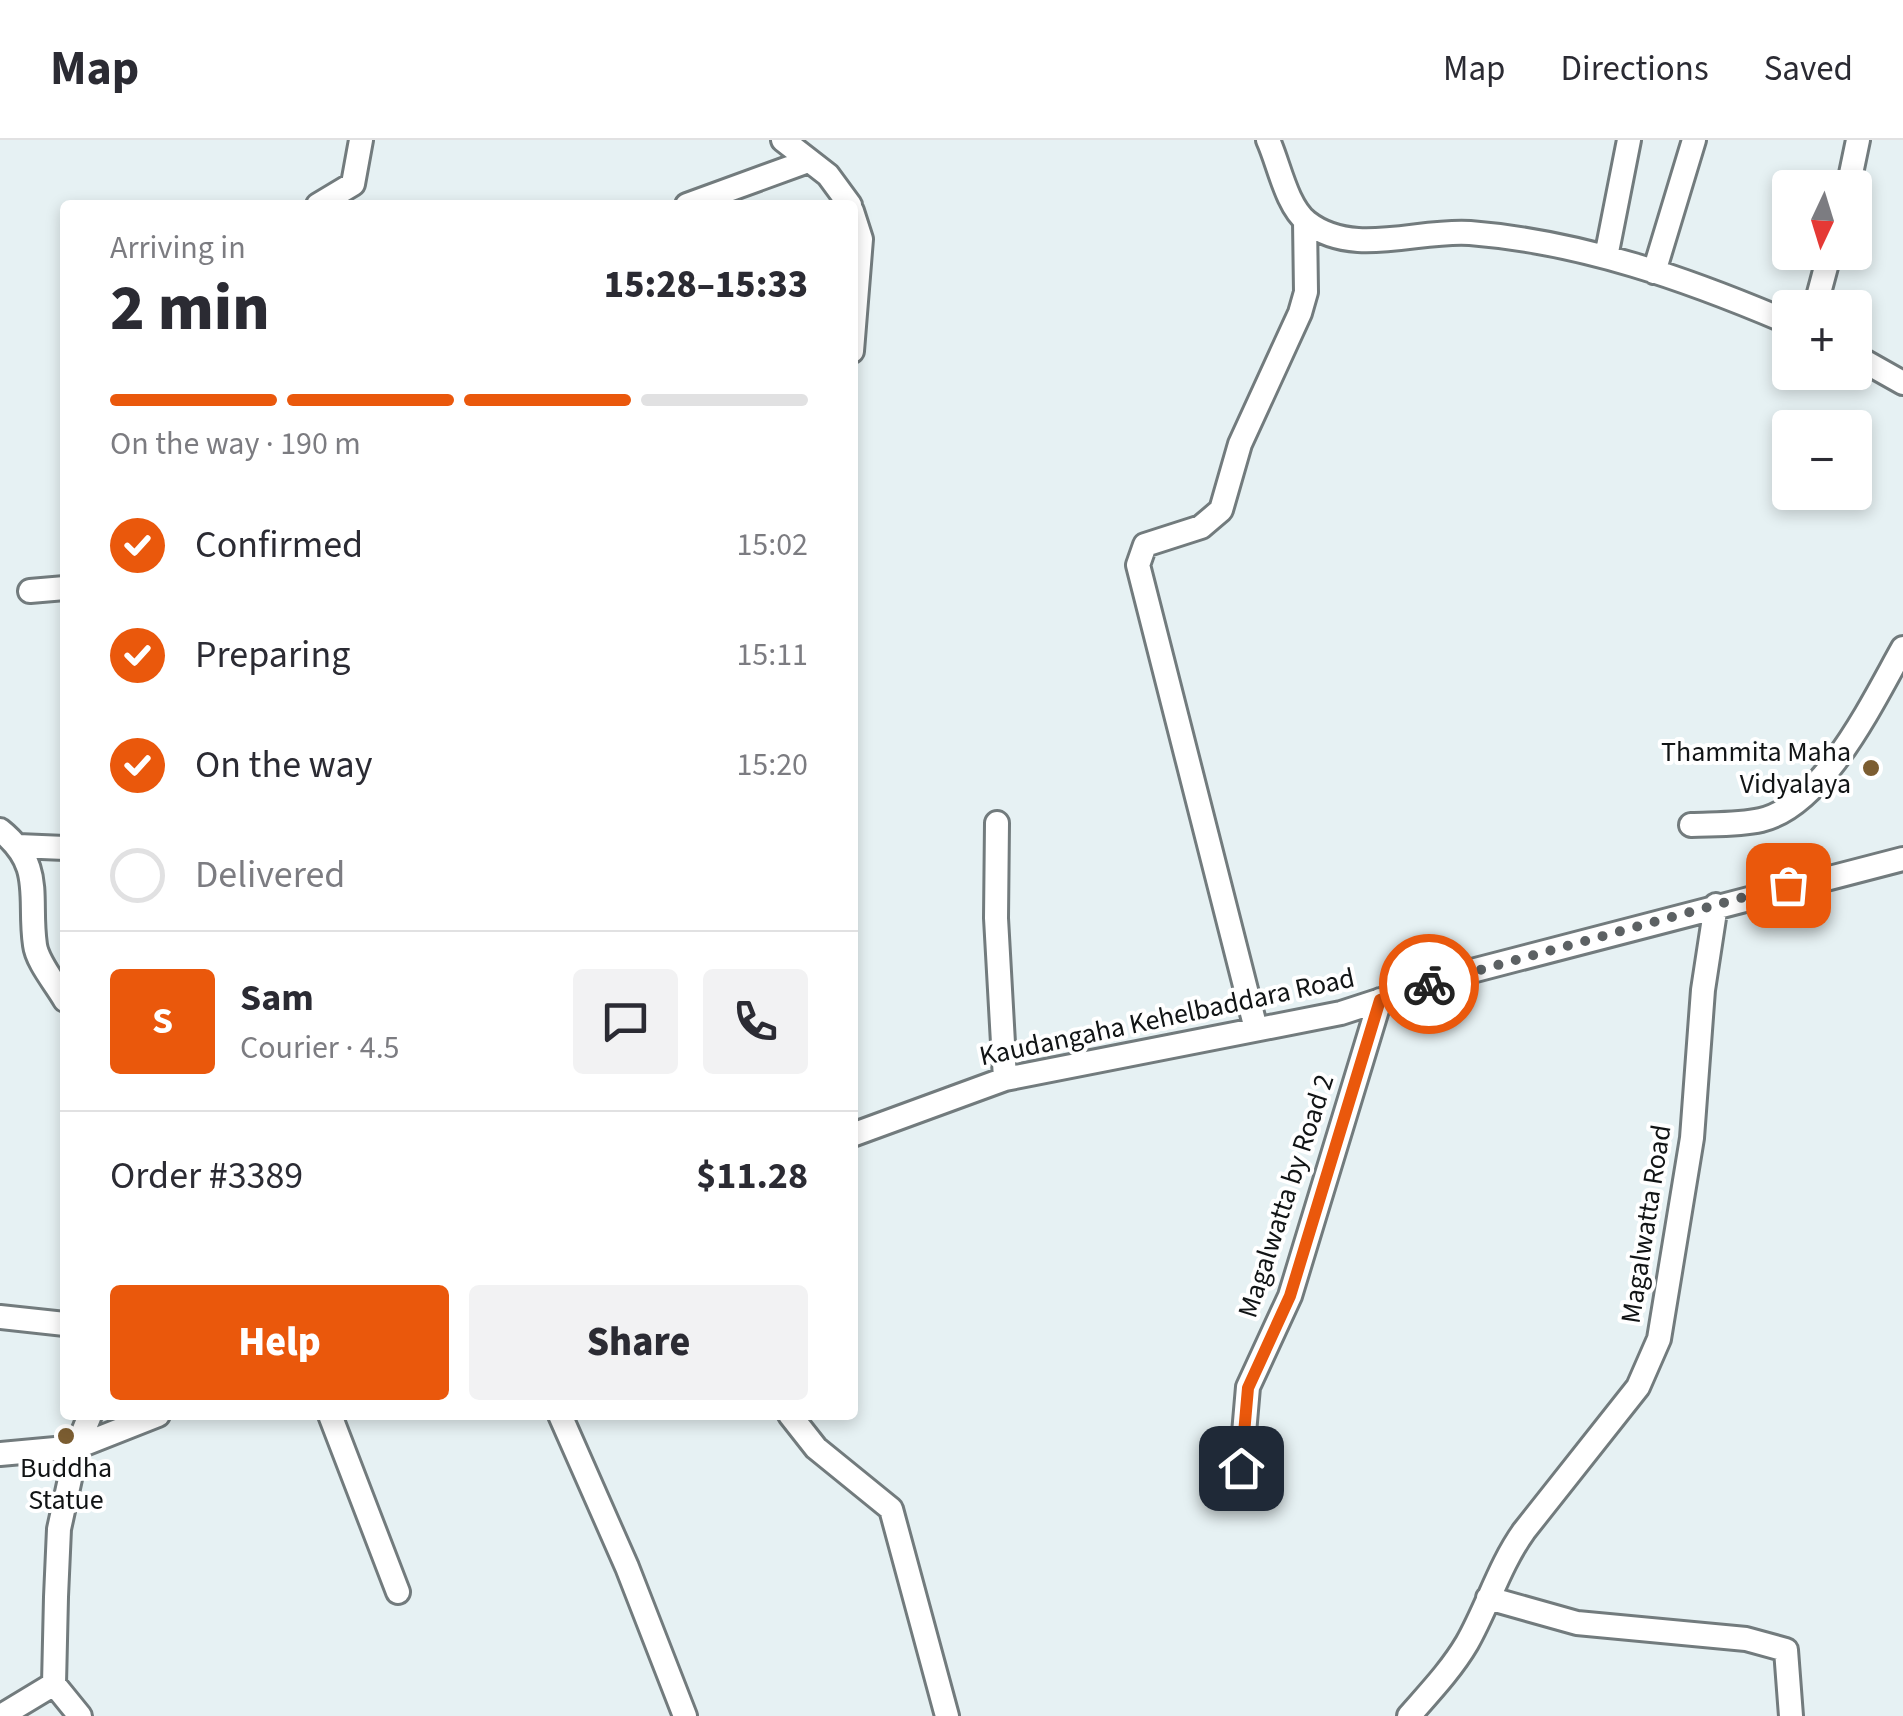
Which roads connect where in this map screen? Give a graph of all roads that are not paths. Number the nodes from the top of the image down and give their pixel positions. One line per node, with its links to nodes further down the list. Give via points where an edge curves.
1 (362, 140): 9 (street, via 353,184)
2 (783, 140): 7 (street)
3 (1268, 140): 12 (street)
4 (1629, 140): 14 (street)
5 (1694, 140): 15 (street)
6 (1858, 140): 8 (street)
7 (808, 161): 10 (street); 11 (street)
8 (1852, 170)
9 (326, 200)
10 (701, 200)
11 (847, 200)
12 (1305, 221): 14 (street, via 1331,235 1376,240 1464,233 1566,245); 31 (street, via 1300,314 1240,444 1220,510 1201,528 1145,545 1138,565)
13 (858, 229): 16 (street)
14 (1606, 257): 15 (street)
15 (1654, 272): 17 (street)
16 (858, 276)
17 (1772, 316)
18 (1872, 366): 19 (street)
19 (1903, 383)
20 (60, 589): 21 (street)
21 (30, 592)
22 (1903, 648): 24 (street, via 1842,748 1794,806 1763,820)
23 (997, 824): 32 (street)
24 (1690, 825)
25 (9, 845): 26 (street); 29 (street, via 35,890 34,949)
26 (60, 848)
27 (1903, 859): 28 (street, Kaudangaha Kehelbaddara Road)
28 (1716, 905): 30 (street, Kaudangaha Kehelbaddara Road); 45 (street, Magalwatta Road, via 1688,1168 1659,1339 1638,1388 1524,1532)
29 (60, 992)
30 (1380, 1000): 31 (street, Kaudangaha Kehelbaddara Road); 43 (street, Magalwatta by Road 2, via 1290,1296 1248,1388)
31 (1256, 1028): 32 (street, Kaudangaha Kehelbaddara Road)
32 (1005, 1079): 33 (street, Kaudangaha Kehelbaddara Road)
33 (858, 1133)
34 (0, 1317): 35 (street)
35 (60, 1323)
36 (88, 1420): 41 (street)
37 (145, 1420): 41 (street)
38 (332, 1420): 44 (street)
39 (562, 1420): 49 (street)
40 (794, 1420): 50 (street, via 816,1448 891,1510)
41 (76, 1447): 42 (street); 46 (street, via 59,1528)
42 (0, 1454)
43 (1241, 1468)
44 (398, 1592)
45 (1488, 1598): 51 (street, Magalwatta Road, via 1447,1673); 52 (street, via 1577,1623 1786,1650)
46 (54, 1684): 47 (street); 48 (street)
47 (0, 1716)
48 (80, 1716)
49 (685, 1716)
50 (947, 1716)
51 (1409, 1716)
52 (1791, 1716)

